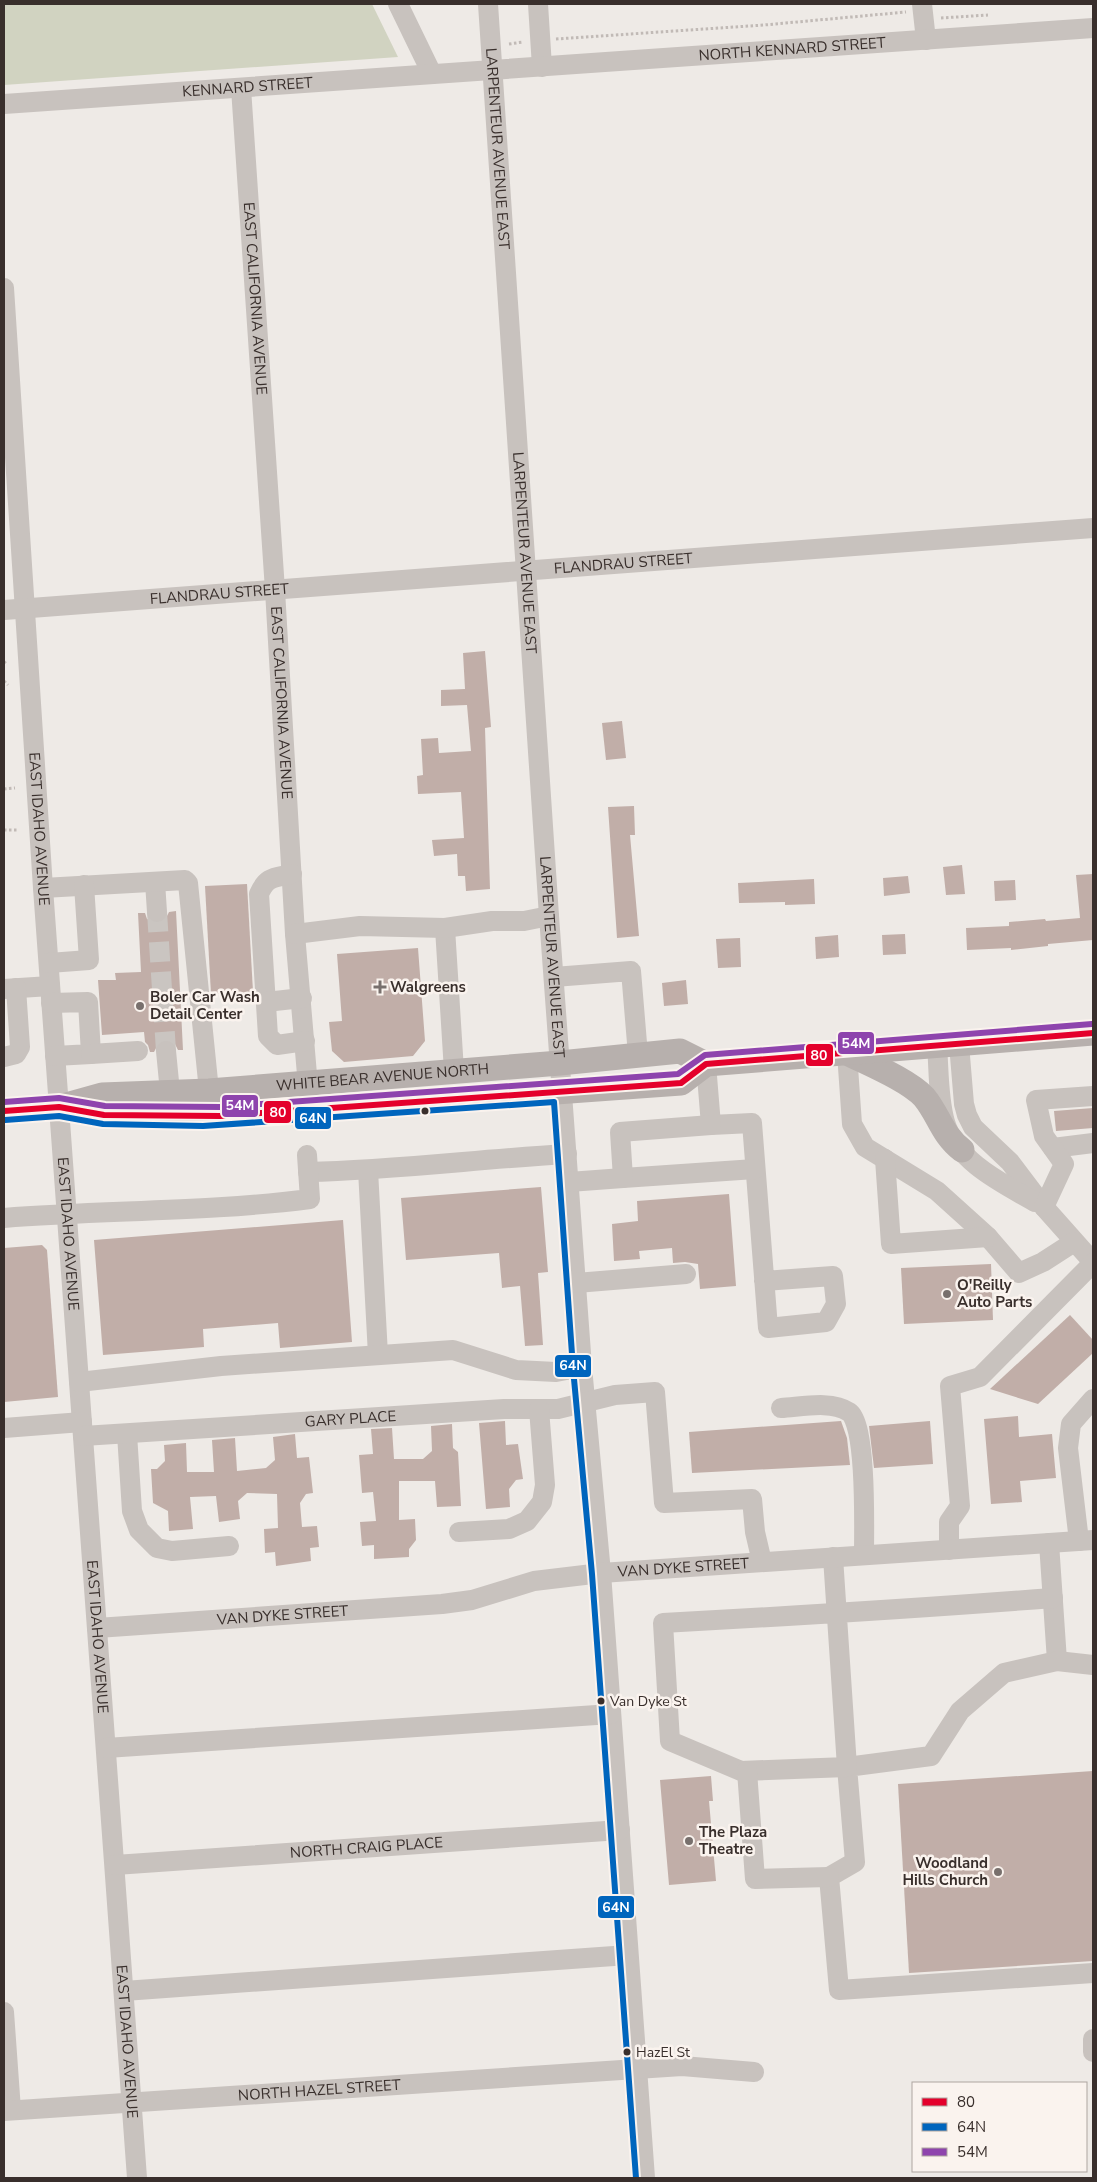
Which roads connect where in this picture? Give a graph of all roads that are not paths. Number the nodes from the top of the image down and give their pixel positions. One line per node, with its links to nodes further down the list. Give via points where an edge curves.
1 (398, 4): 9 (street)
2 (488, 4): 8 (street, LARPENTEUR AVENUE EAST)
3 (538, 4): 7 (street)
4 (923, 7): 6 (street)
5 (1093, 28): 6 (street, NORTH KENNARD STREET)
6 (926, 40): 7 (street, NORTH KENNARD STREET)
7 (542, 67): 8 (street, NORTH KENNARD STREET)
8 (492, 71): 9 (street, KENNARD STREET); 14 (street, LARPENTEUR AVENUE EAST)
9 (432, 74): 10 (street, KENNARD STREET)
10 (241, 88): 11 (street, KENNARD STREET); 15 (street, EAST CALIFORNIA AVENUE)
11 (4, 104)
12 (4, 288): 16 (street, EAST IDAHO AVENUE)
13 (1093, 528): 14 (street, FLANDRAU STREET)
14 (527, 570): 15 (street, FLANDRAU STREET); 23 (street, LARPENTEUR AVENUE EAST)
15 (276, 590): 16 (street, FLANDRAU STREET); 18 (street, EAST CALIFORNIA AVENUE)
16 (25, 608): 17 (street, FLANDRAU STREET); 21 (street, EAST IDAHO AVENUE)
17 (4, 610)
18 (292, 874): 25 (street, EAST CALIFORNIA AVENUE); 31 (street, via 269,879 259,894)
19 (155, 882): 20 (street); 22 (street); 46 (street, via 185,880 188,883)
20 (84, 885): 21 (street); 26 (street, via 89,960)
21 (43, 888): 26 (street, EAST IDAHO AVENUE)
22 (157, 912)
23 (549, 916): 24 (street); 27 (street, LARPENTEUR AVENUE EAST)
24 (445, 928): 25 (street, via 360,926); 44 (street)
25 (295, 934): 30 (street, EAST CALIFORNIA AVENUE)
26 (49, 963): 29 (street, EAST IDAHO AVENUE)
27 (554, 977): 39 (street, via 631,971); 42 (street, LARPENTEUR AVENUE EAST)
28 (10, 989): 29 (street); 41 (street, via 20,1047 16,1054)
29 (51, 994): 38 (street, via 88,1002); 40 (street, EAST IDAHO AVENUE)
30 (302, 998): 31 (street); 33 (street, EAST CALIFORNIA AVENUE)
31 (266, 1002): 33 (street, via 268,1036 272,1042 277,1045)
32 (1093, 1033): 34 (main road)
33 (305, 1041): 45 (street, EAST CALIFORNIA AVENUE)
34 (948, 1045): 37 (main road); 56 (street, via 945,1122); 63 (street, via 967,1115 977,1131 1010,1162)
35 (138, 1051): 38 (street)
36 (166, 1051): 47 (street)
37 (847, 1053): 43 (main road); 56 (main road, via 917,1091 933,1110 947,1137); 58 (street, via 852,1124 865,1147)
38 (91, 1054): 40 (street)
39 (638, 1055): 42 (main road, WHITE BEAR AVENUE NORTH); 43 (main road, WHITE BEAR AVENUE NORTH, via 680,1051)
40 (55, 1056): 50 (street, EAST IDAHO AVENUE)
41 (4, 1057)
42 (560, 1063): 44 (main road, WHITE BEAR AVENUE NORTH); 48 (street, LARPENTEUR AVENUE EAST)
43 (706, 1064): 48 (main road, WHITE BEAR AVENUE NORTH, via 681,1083); 53 (street)
44 (454, 1071): 45 (main road, WHITE BEAR AVENUE NORTH)
45 (308, 1082): 46 (main road, WHITE BEAR AVENUE NORTH); 51 (street, EAST CALIFORNIA AVENUE)
46 (209, 1091): 47 (main road, WHITE BEAR AVENUE NORTH)
47 (170, 1092): 50 (main road, WHITE BEAR AVENUE NORTH, via 102,1095)
48 (562, 1093): 51 (main road, WHITE BEAR AVENUE NORTH); 57 (street, LARPENTEUR AVENUE EAST)
49 (1093, 1096): 55 (street, via 1036,1100 1044,1136)
50 (59, 1107): 51 (main road, WHITE BEAR AVENUE NORTH, via 104,1115 178,1117); 52 (main road, WHITE BEAR AVENUE NORTH); 64 (street, EAST IDAHO AVENUE)
51 (310, 1110)
52 (4, 1111)
53 (711, 1125): 59 (street, via 752,1123); 61 (street, via 620,1132)
54 (1093, 1143): 55 (street)
55 (1053, 1148): 63 (street, via 1064,1164)
56 (962, 1150): 63 (street, via 1000,1181)
57 (567, 1154): 60 (street); 62 (street, LARPENTEUR AVENUE EAST)
58 (885, 1159): 66 (street, via 937,1190); 66 (street, via 892,1244)
59 (755, 1169): 61 (street); 70 (street)
60 (368, 1170): 64 (street, via 307,1164 310,1198 128,1213); 72 (street)
61 (623, 1178): 62 (street)
62 (569, 1182): 71 (street, LARPENTEUR AVENUE EAST)
63 (1044, 1207): 67 (street)
64 (66, 1213): 65 (street); 74 (street, EAST IDAHO AVENUE)
65 (4, 1218)
66 (988, 1237): 67 (street, via 1019,1273)
67 (1074, 1242): 68 (street)
68 (1093, 1262): 86 (street, via 980,1377 950,1386 960,1506 949,1522)
69 (686, 1274): 71 (street)
70 (764, 1281)
71 (576, 1283): 73 (street, LARPENTEUR AVENUE EAST)
72 (378, 1354): 73 (street, via 453,1350 516,1370 556,1372); 74 (street, via 221,1366)
73 (582, 1367): 76 (street, LARPENTEUR AVENUE EAST)
74 (79, 1382): 80 (street, EAST IDAHO AVENUE)
75 (1093, 1399): 83 (street, via 1071,1424 1068,1448)
76 (586, 1402): 78 (street, GARY PLACE, via 558,1410); 89 (street, GARY PLACE, via 615,1395 655,1392 664,1503 752,1499); 90 (street, LARPENTEUR AVENUE EAST)
77 (781, 1408): 87 (street, via 826,1406 851,1414 859,1429)
78 (539, 1409): 81 (street, GARY PLACE, via 504,1408); 82 (street, via 545,1484 542,1502 527,1521 509,1529)
79 (4, 1428): 80 (street, GARY PLACE)
80 (82, 1429): 81 (street, GARY PLACE); 93 (street, EAST IDAHO AVENUE)
81 (127, 1434): 85 (street, via 132,1511 139,1530 157,1548 172,1551)
82 (459, 1532)
83 (1086, 1540): 84 (street, VAN DYKE STREET)
84 (1049, 1543): 86 (street, VAN DYKE STREET); 91 (street)
85 (229, 1546)
86 (949, 1550): 87 (street, VAN DYKE STREET)
87 (864, 1555): 88 (street, VAN DYKE STREET)
88 (833, 1558): 89 (street, VAN DYKE STREET); 92 (street)
89 (762, 1562): 90 (street, VAN DYKE STREET)
90 (601, 1573): 93 (street, VAN DYKE STREET, via 534,1581 472,1600 442,1604); 96 (street, LARPENTEUR AVENUE EAST)
91 (1053, 1598): 92 (street); 94 (street)
92 (837, 1614): 98 (street); 99 (street, via 663,1623 670,1741)
93 (97, 1628): 97 (street, EAST IDAHO AVENUE)
94 (1057, 1662): 95 (street); 98 (street, via 1004,1673 960,1711 932,1756)
95 (1093, 1665)
96 (611, 1714): 97 (street); 100 (street, LARPENTEUR AVENUE EAST)
97 (106, 1748): 101 (street, EAST IDAHO AVENUE)
98 (847, 1767): 99 (street); 102 (street, via 855,1862)
99 (747, 1771): 102 (street, via 755,1878)
100 (620, 1830): 101 (street, NORTH CRAIG PLACE); 103 (street, LARPENTEUR AVENUE EAST)
101 (114, 1865): 105 (street, EAST IDAHO AVENUE)
102 (829, 1877): 104 (street, via 839,1990)
103 (628, 1955): 105 (street); 107 (street, LARPENTEUR AVENUE EAST)
104 (1093, 1973)
105 (124, 1991): 109 (street, EAST IDAHO AVENUE)
106 (4, 2012): 110 (street)
107 (636, 2068): 108 (street, NORTH HAZEL STREET, via 682,2066); 109 (street, NORTH HAZEL STREET); 112 (street, LARPENTEUR AVENUE EAST)
108 (754, 2072)
109 (132, 2102): 110 (street, NORTH HAZEL STREET); 111 (street, EAST IDAHO AVENUE)
110 (7, 2111)
111 (137, 2178)
112 (645, 2178)

